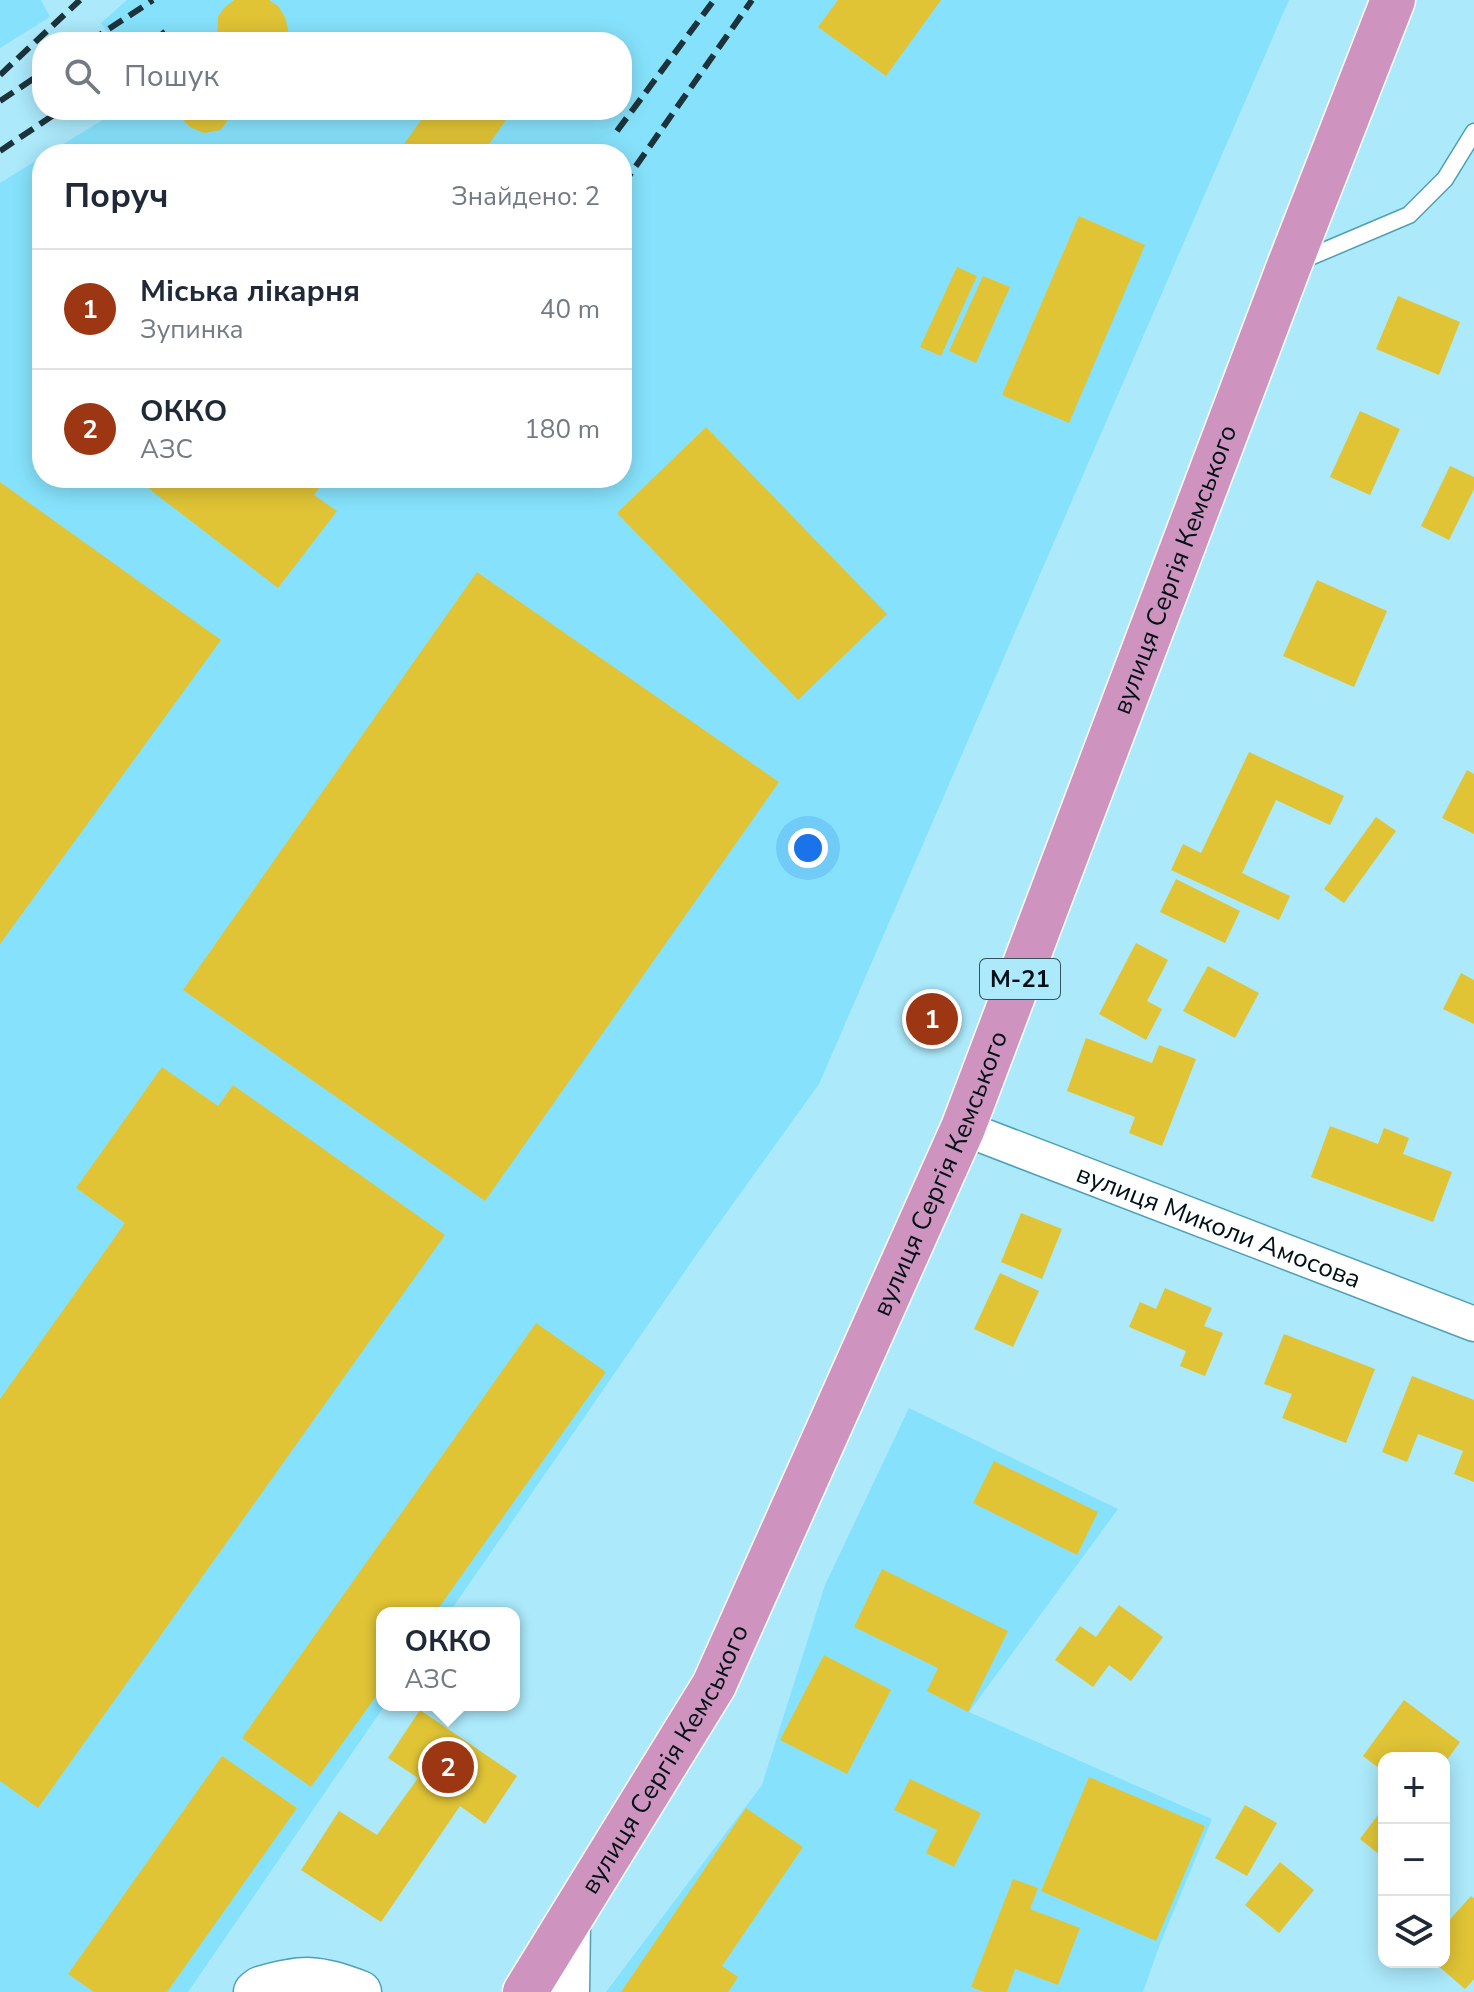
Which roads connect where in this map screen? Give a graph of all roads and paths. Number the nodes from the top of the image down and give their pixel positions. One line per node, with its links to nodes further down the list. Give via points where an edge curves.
1 (1393, 0): 3 (highway, вулиця Сергія Кемського / М-21)
2 (1474, 132): 3 (lane, via 1445,179 1409,215)
3 (1289, 266): 4 (highway, вулиця Сергія Кемського / М-21)
4 (963, 1128): 5 (street, вулиця Миколи Амосова); 6 (highway, вулиця Сергія Кемського / М-21, via 714,1685)
5 (1474, 1324)
6 (569, 1922): 9 (highway, вулиця Сергія Кемського / М-21); 10 (street)
7 (255, 1992): 8 (street, via 295,1978 325,1979)
8 (360, 1992)
9 (525, 1992)
10 (568, 1992)

